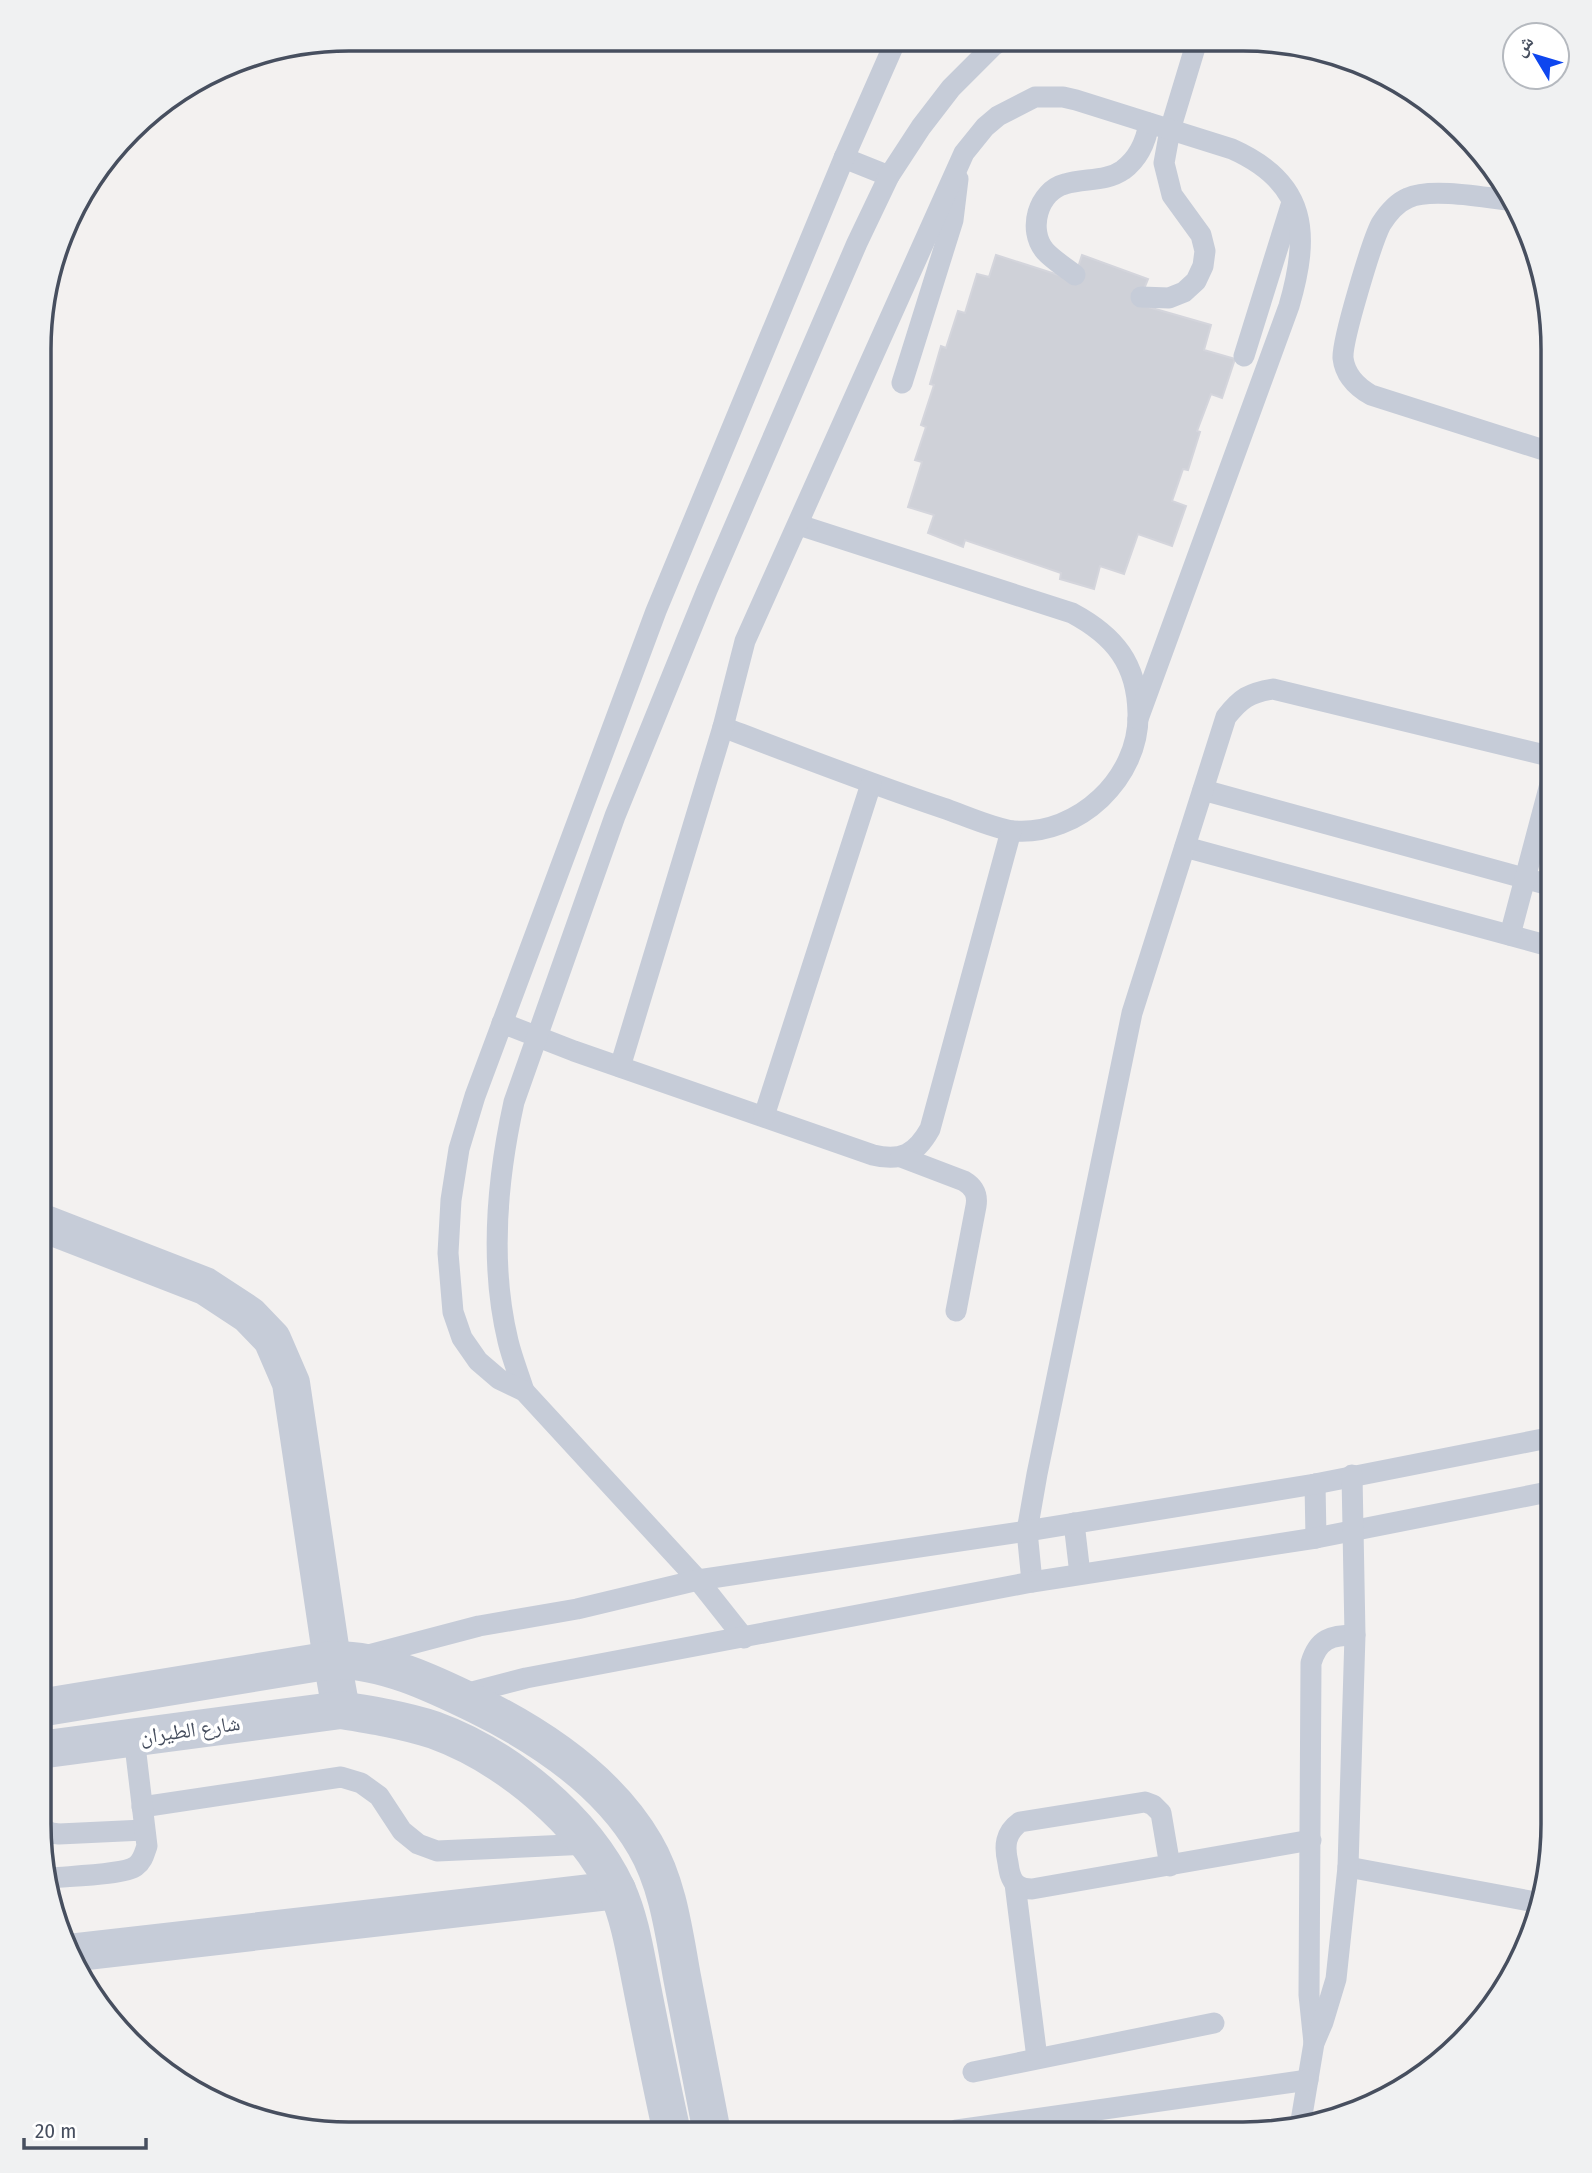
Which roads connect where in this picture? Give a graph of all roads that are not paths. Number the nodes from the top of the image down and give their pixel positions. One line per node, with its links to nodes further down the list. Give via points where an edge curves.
1 (891, 51): 6 (lane)
2 (988, 51): 8 (lane, via 951,88)
3 (1194, 51): 5 (lane)
4 (1149, 123): 5 (lane); 7 (lane, via 1076,100 1035,97 985,127); 11 (lane, via 1141,149 1122,170 1108,177 1063,184 1043,200 1036,225 1038,237 1044,250)
5 (1170, 130): 10 (lane, via 1250,157 1267,168); 12 (lane, via 1166,179 1201,235 1203,266 1184,292 1169,298)
6 (844, 158): 8 (lane); 17 (lane)
7 (957, 167): 14 (lane, via 953,219); 16 (lane)
8 (889, 176): 18 (lane)
9 (1501, 200): 15 (lane, via 1433,193 1410,196 1389,212 1376,235 1343,361 1353,381 1371,395)
10 (1292, 202): 13 (lane); 19 (lane, via 1302,247 1289,306)
11 (1075, 275)
12 (1140, 297)
13 (1244, 356)
14 (902, 383)
15 (1541, 449)
16 (799, 525): 19 (lane, via 1091,623 1128,664 1138,696); 20 (lane, via 745,641)
17 (672, 574): 18 (lane); 31 (lane)
18 (707, 590): 32 (lane, via 615,816)
19 (1138, 719): 25 (lane, via 1128,762 1102,798 1060,824 1036,831)
20 (723, 727): 22 (lane); 33 (lane)
21 (1541, 754): 23 (lane, via 1273,690 1246,697 1226,717)
22 (871, 784): 25 (lane); 34 (lane)
23 (1203, 790): 26 (lane); 27 (lane)
24 (1541, 820): 27 (lane)
25 (1011, 831): 35 (lane, via 930,1129 914,1150)
26 (1185, 847): 29 (lane); 45 (lane, via 1132,1013)
27 (1526, 878): 28 (lane); 29 (lane)
28 (1541, 882)
29 (1510, 935): 30 (lane)
30 (1541, 944)
31 (502, 1023): 32 (lane); 38 (lane, via 459,1149 447,1253 453,1312 462,1338 478,1361 499,1379)
32 (537, 1037): 33 (lane); 38 (lane, via 514,1102 499,1186 498,1284 508,1342)
33 (620, 1067): 34 (lane)
34 (765, 1116): 35 (lane, via 873,1155)
35 (901, 1157): 37 (lane, via 972,1185 978,1198)
36 (51, 1226): 52 (street, via 205,1286 249,1315 272,1339 291,1383)
37 (956, 1311)
38 (524, 1391): 48 (lane)
39 (1541, 1439): 40 (lane)
40 (1352, 1475): 41 (lane); 44 (lane)
41 (1315, 1483): 43 (lane); 46 (lane)
42 (1541, 1493): 44 (lane)
43 (1074, 1523): 45 (lane); 47 (lane)
44 (1353, 1530): 46 (lane); 50 (lane)
45 (1027, 1531): 48 (lane); 49 (lane)
46 (1316, 1538): 47 (lane)
47 (1080, 1574): 49 (lane)
48 (698, 1580): 51 (lane); 52 (lane)
49 (1032, 1582): 51 (lane)
50 (1355, 1634): 61 (lane, via 1321,1643 1311,1663); 64 (lane)
51 (744, 1638): 53 (lane, via 526,1678)
52 (342, 1660): 53 (street, via 397,1671); 54 (street); 55 (street)
53 (458, 1696): 77 (street, via 557,1752 598,1787 645,1845 662,1882 674,1930)
54 (51, 1707)
55 (341, 1710): 56 (street, شارع الطيران); 62 (street, شارع الطيران, via 388,1717 479,1751 557,1808)
56 (134, 1737): 57 (street, شارع الطيران); 58 (lane)
57 (51, 1748)
58 (142, 1807): 59 (lane); 62 (lane, via 341,1777 361,1783 379,1796 402,1831 437,1851)
59 (144, 1830): 60 (lane); 65 (lane, via 147,1846 134,1868)
60 (51, 1833)
61 (1311, 1840): 63 (lane); 71 (lane, via 1309,1995)
62 (589, 1844): 67 (street, شارع الطيران)
63 (1170, 1866): 66 (lane, via 1032,1889); 66 (lane, via 1161,1813 1140,1801 1012,1827 1004,1846)
64 (1348, 1867): 68 (lane); 71 (lane, via 1336,1979)
65 (55, 1878)
66 (1015, 1884): 72 (lane)
67 (617, 1890): 69 (street); 76 (street, شارع الطيران, via 630,1930)
68 (1531, 1901)
69 (79, 1952)
70 (1214, 2023): 72 (lane)
71 (1314, 2043): 74 (lane)
72 (1037, 2059): 73 (lane)
73 (974, 2072)
74 (1308, 2080): 75 (lane); 78 (lane)
75 (1302, 2117)
76 (670, 2122)
77 (710, 2122)
78 (1013, 2122)

